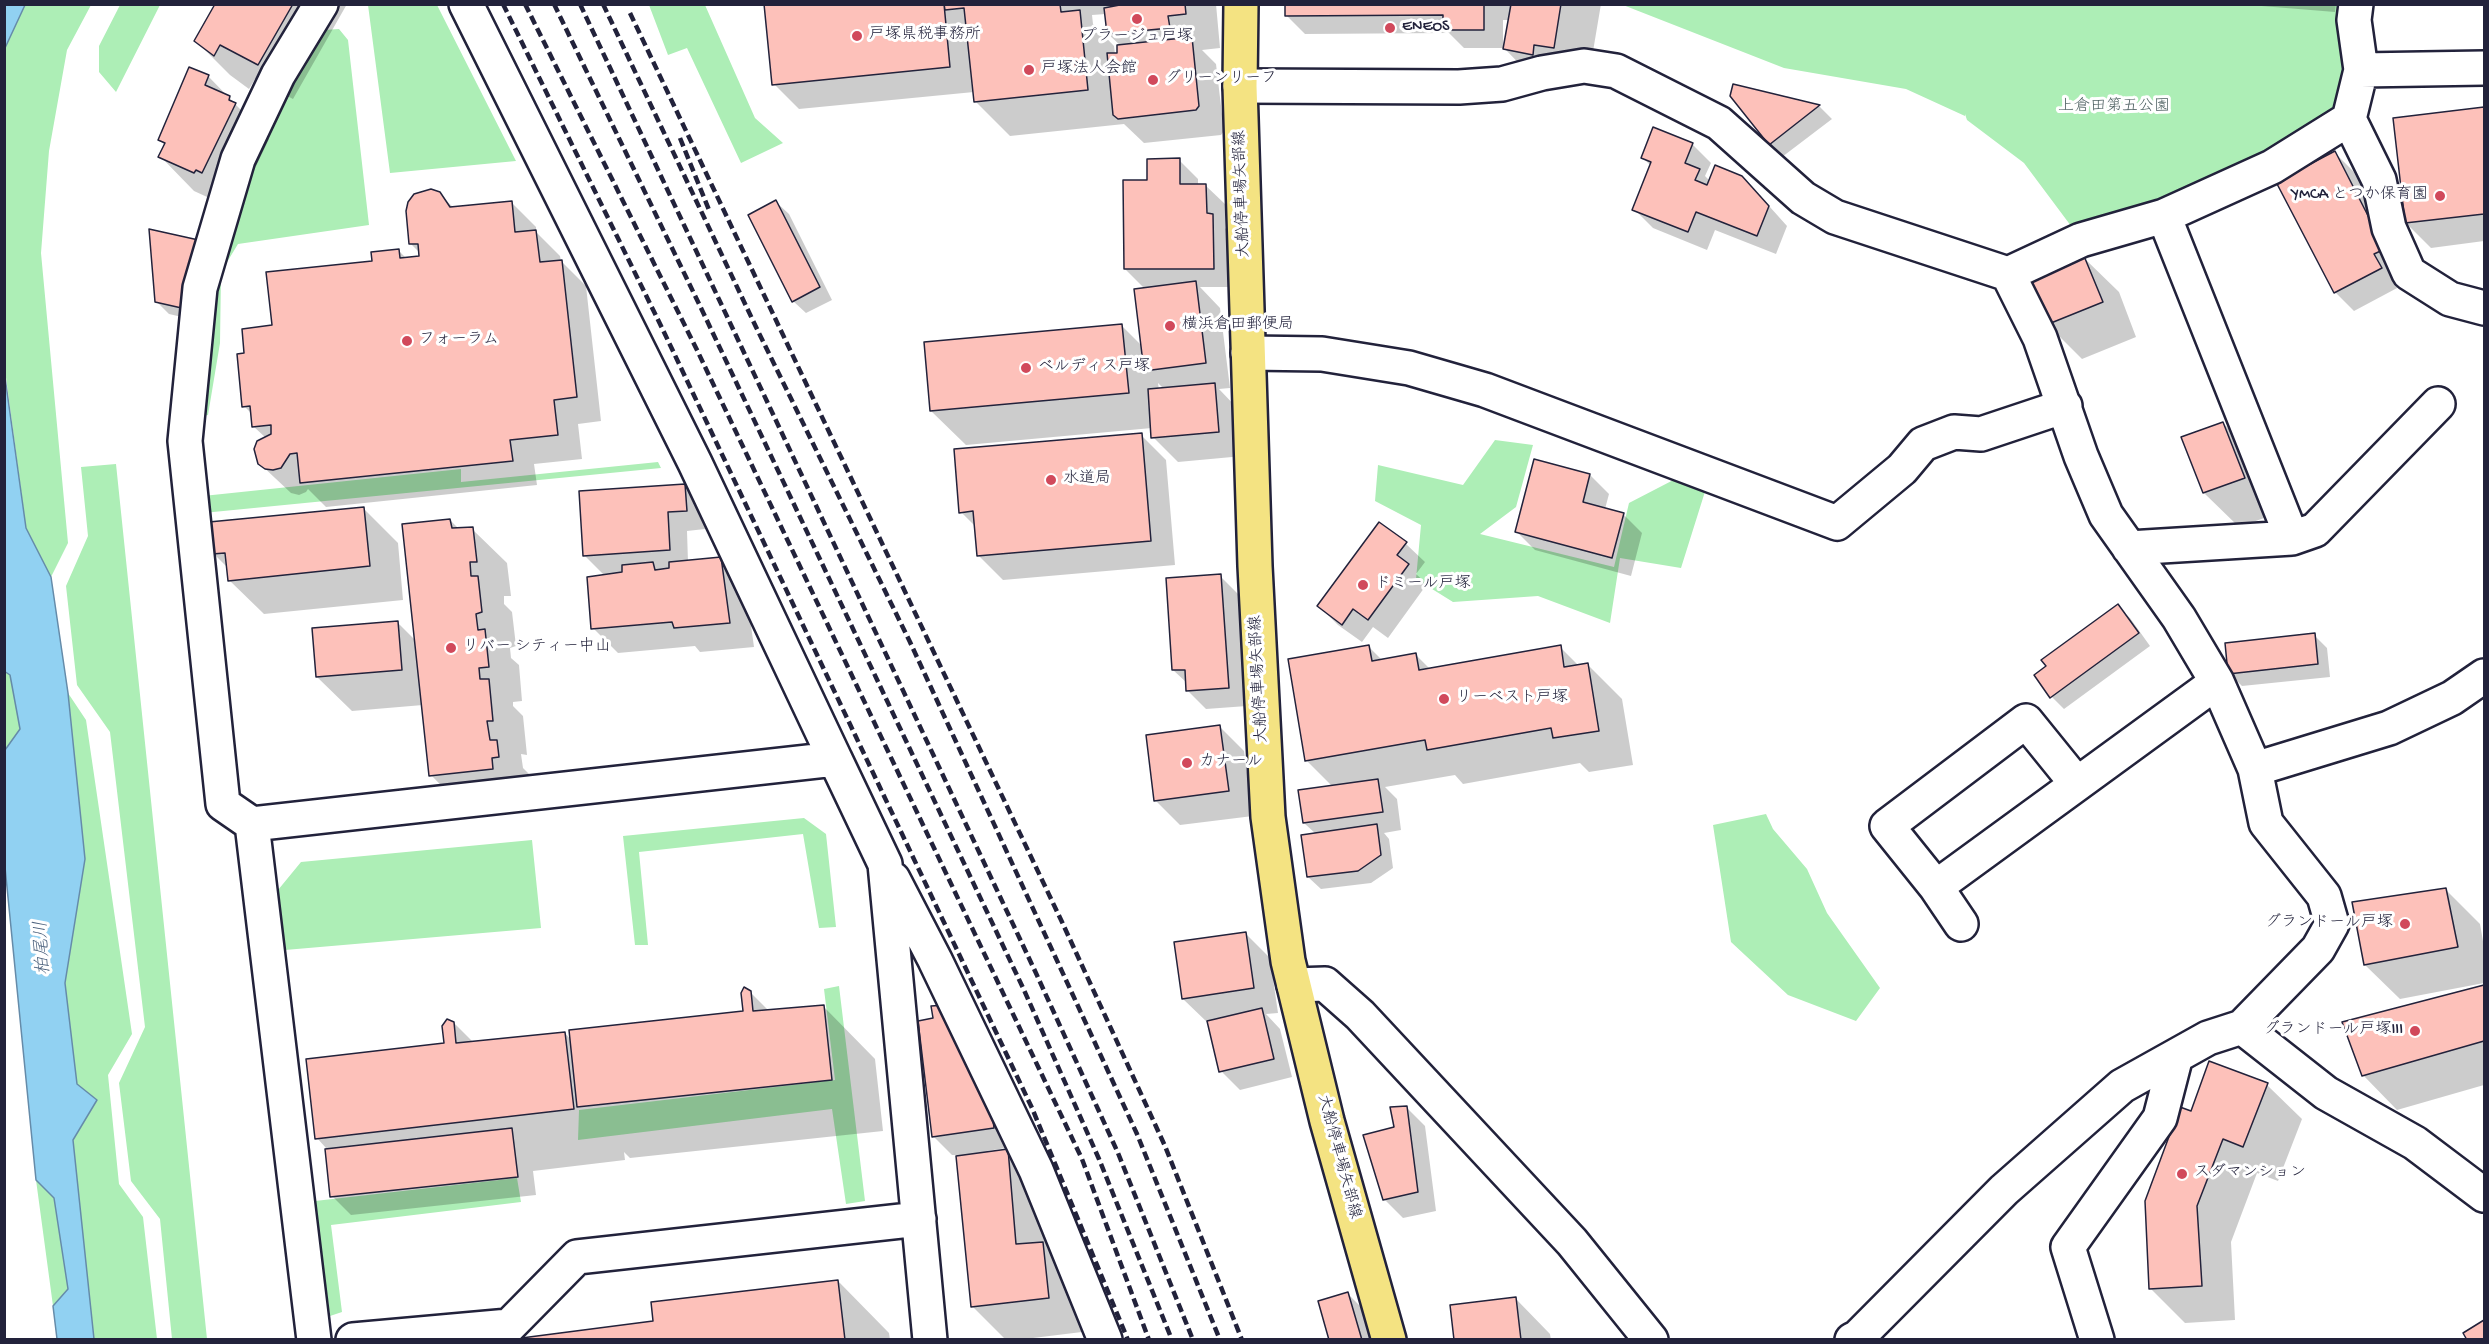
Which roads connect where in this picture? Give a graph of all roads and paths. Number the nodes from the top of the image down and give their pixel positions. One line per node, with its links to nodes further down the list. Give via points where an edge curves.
1 (321, 4): 22 (street, via 278,75 238,159 200,288 185,441 223,804)
2 (466, 4): 19 (street, via 695,463)
3 (1241, 4): 7 (main road, 大船停車場矢部線)
4 (2356, 4): 6 (street, via 2354,20)
5 (2484, 68): 6 (street)
6 (2361, 70): 8 (street)
7 (1240, 86): 10 (street, via 1459,87 1502,84 1584,66 1616,71 1719,123 1803,198 1834,217); 12 (main road, 大船停車場矢部線)
8 (2349, 119): 9 (street, via 2272,167); 11 (street, via 2379,180 2389,228 2409,273 2450,299)
9 (2164, 216): 10 (street, via 2081,240); 15 (street)
10 (2008, 274): 14 (street, via 2040,338)
11 (2484, 308)
12 (1248, 353): 14 (street, via 1322,354 1409,368 1485,390 1837,523 1902,469 1923,444 1954,432 1981,434); 26 (main road, 大船停車場矢部線, via 1268,817)
13 (2438, 404): 15 (street, via 2315,530)
14 (2065, 406): 16 (street, via 2106,515)
15 (2292, 538): 16 (street)
16 (2129, 548): 18 (street, via 2179,618)
17 (2484, 676): 20 (street, via 2452,698 2389,728)
18 (2217, 682): 20 (street); 21 (street)
19 (836, 759): 22 (street); 23 (street)
20 (2255, 769): 27 (street, via 2266,823 2324,896 2332,924 2318,949)
21 (2077, 784): 24 (street); 24 (street, via 2026,721 1887,826)
22 (252, 824): 31 (street)
23 (885, 864): 30 (street); 34 (street, via 1036,1170)
24 (1935, 887): 25 (street)
25 (1961, 924)
26 (1294, 985): 35 (main road, 大船停車場矢部線, via 1326,1121); 36 (street, via 1325,984 1360,1015 1572,1242)
27 (2242, 1027): 28 (street, via 2208,1038); 29 (street, via 2326,1093 2415,1143)
28 (2176, 1056): 37 (street, via 2122,1086 2004,1190); 38 (street, via 2160,1118 2068,1246)
29 (2484, 1195)
30 (919, 1218): 32 (street, via 577,1257 509,1326); 33 (street)
31 (314, 1340)
32 (353, 1340)
33 (930, 1340)
34 (1105, 1340)
35 (1389, 1340)
36 (1651, 1340)
37 (1852, 1340)
38 (2097, 1340)

